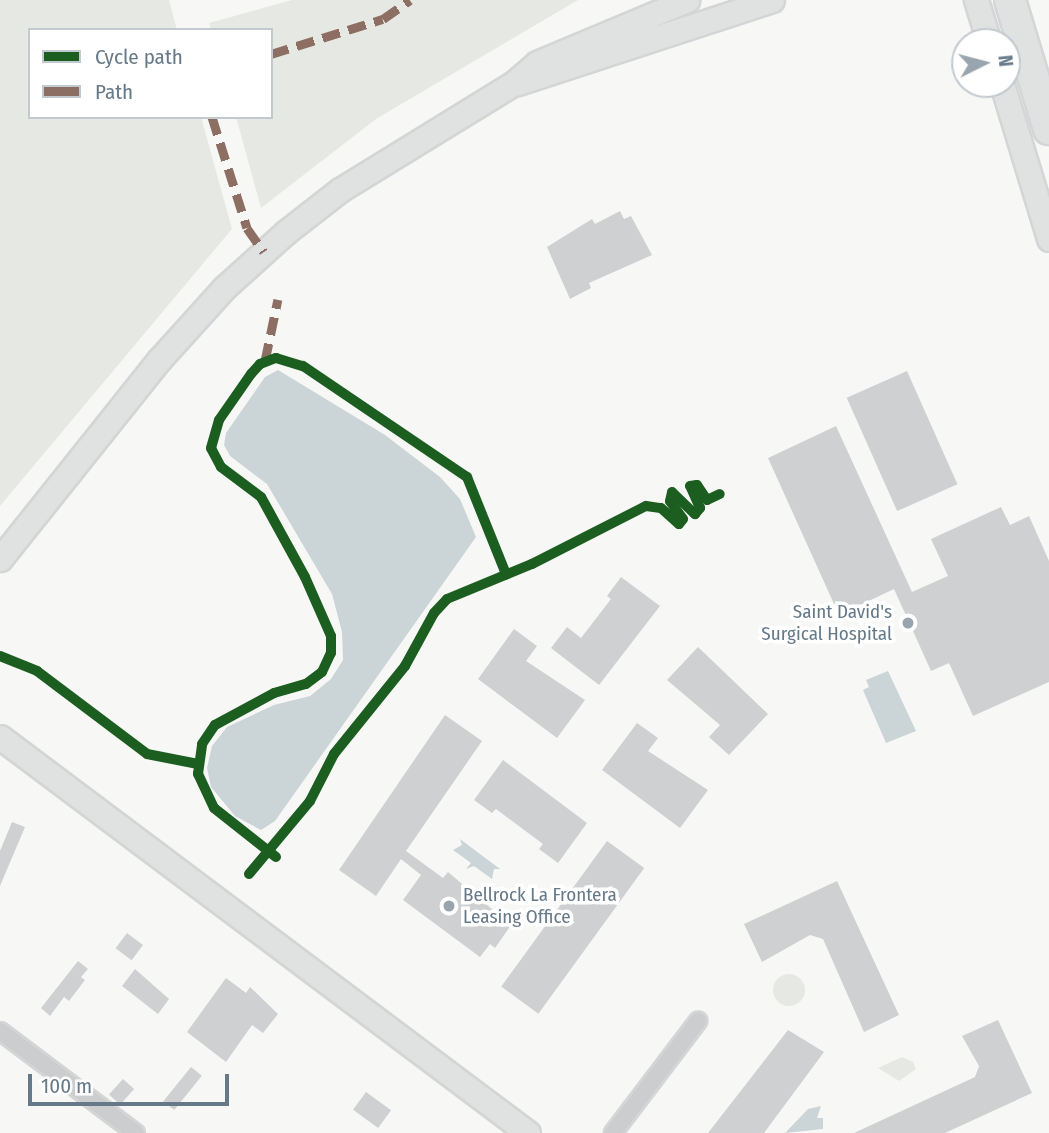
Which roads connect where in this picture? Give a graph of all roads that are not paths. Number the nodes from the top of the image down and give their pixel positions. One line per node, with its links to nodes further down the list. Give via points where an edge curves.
1 (687, 0): 10 (main road, via 537,63)
2 (772, 0): 10 (main road)
3 (963, 0): 7 (main road)
4 (976, 0): 8 (main road)
5 (987, 0): 9 (main road)
6 (1010, 0): 12 (highway)
7 (983, 28)
8 (985, 28)
9 (987, 28)
10 (514, 83): 14 (main road, via 340,190 224,288 159,360)
11 (1006, 98): 13 (main road)
12 (1049, 129)
13 (1049, 239)
14 (0, 559)
15 (0, 737): 19 (main road)
16 (698, 1021): 20 (street)
17 (0, 1031): 18 (street)
18 (135, 1133)
19 (528, 1133)
20 (613, 1133)

